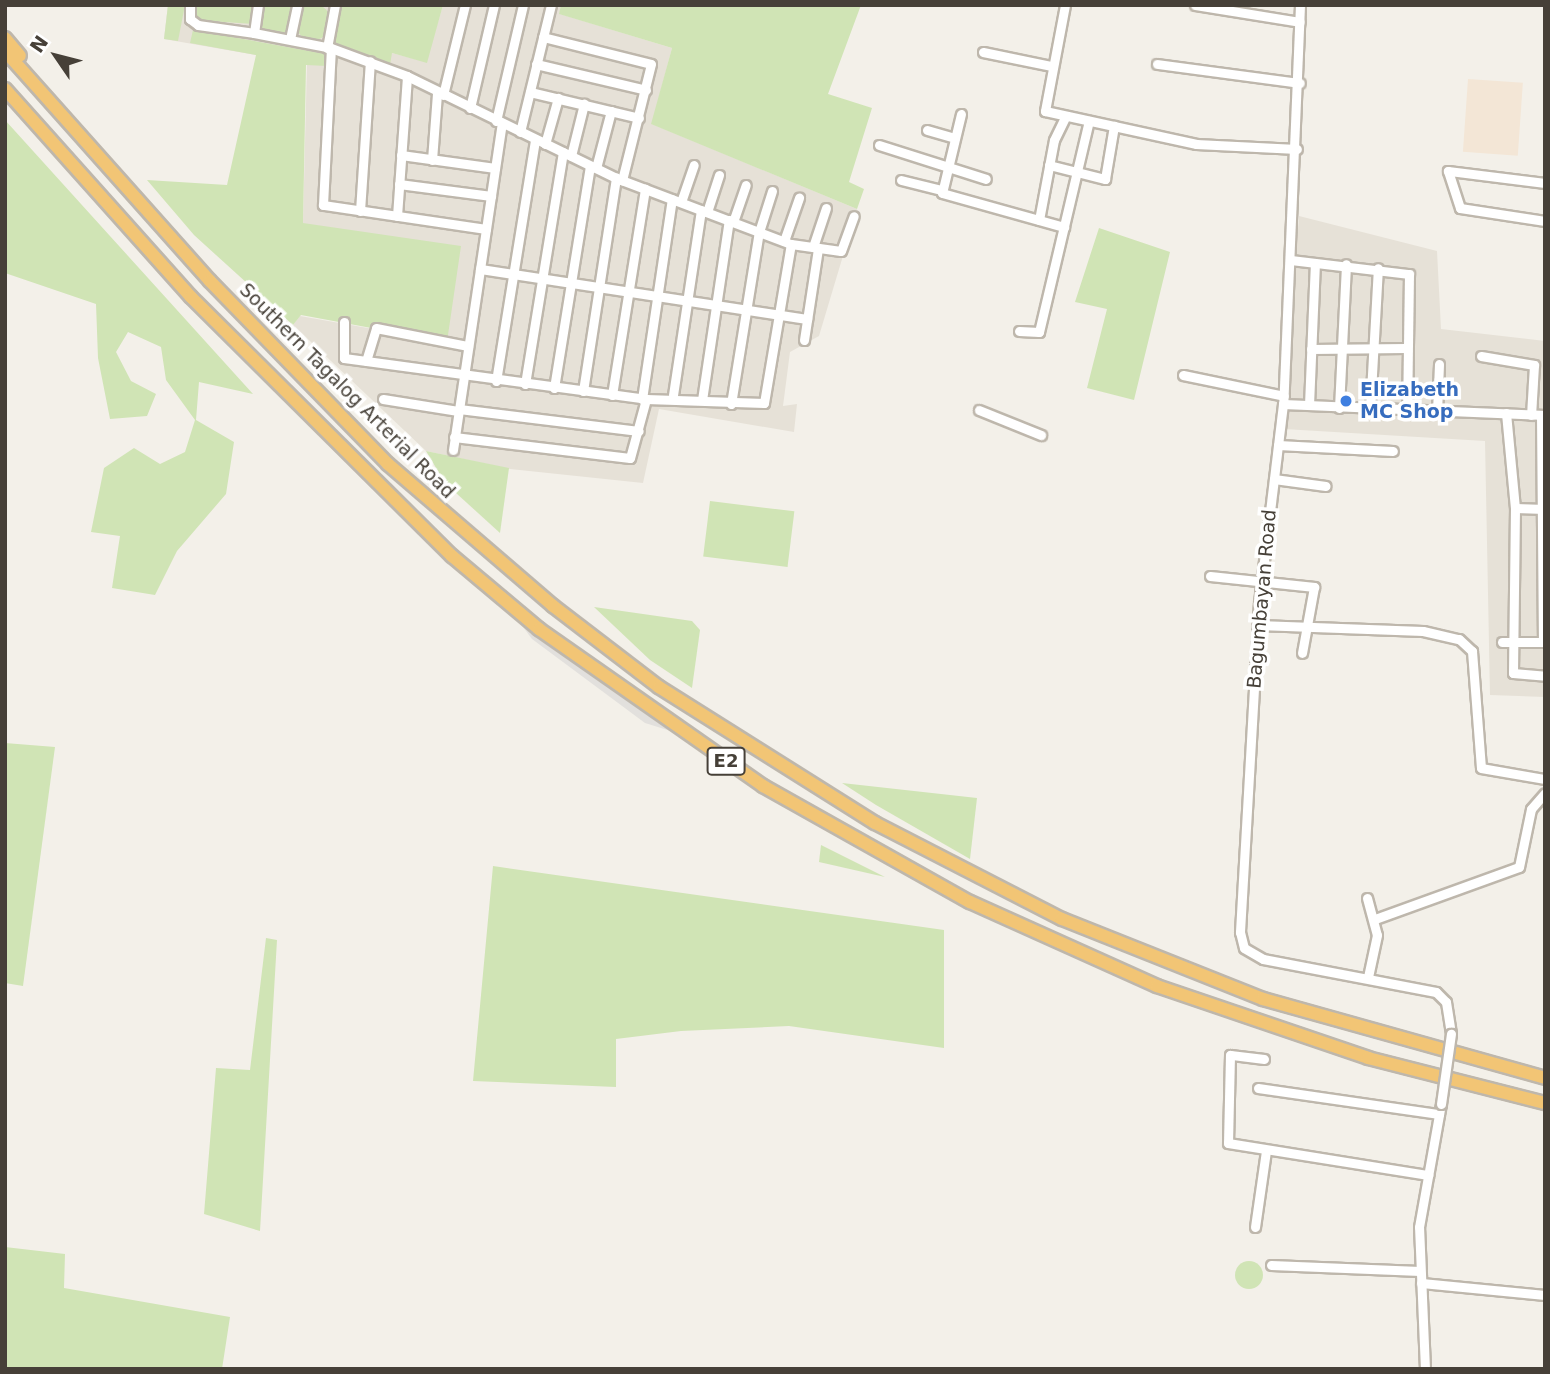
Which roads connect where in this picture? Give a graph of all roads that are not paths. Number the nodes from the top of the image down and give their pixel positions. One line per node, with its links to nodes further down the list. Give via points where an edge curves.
1 (190, 5): 13 (street, via 190,19 198,25)
2 (258, 5): 13 (street)
3 (298, 5): 16 (street)
4 (335, 5): 17 (street)
5 (465, 5): 29 (street)
6 (494, 5): 33 (street)
7 (523, 5): 39 (street)
8 (551, 5): 14 (street)
9 (1065, 5): 23 (street)
10 (1195, 5): 12 (street)
11 (1300, 5): 12 (street, Bagumbayan Road)
12 (1300, 22): 25 (street, Bagumbayan Road)
13 (254, 33): 16 (street)
14 (543, 37): 21 (street); 27 (street, via 649,62)
15 (5, 38): 53 (highway)
16 (290, 39): 17 (street)
17 (329, 48): 20 (street); 73 (street, via 322,201)
18 (5, 51): 53 (highway, Southern Tagalog Arterial Road / E2)
19 (984, 52): 23 (street)
20 (370, 61): 24 (street); 73 (street)
21 (536, 64): 27 (street); 28 (street)
22 (1157, 64): 25 (street)
23 (1051, 66): 36 (street, via 1042,106)
24 (407, 76): 29 (street); 49 (street)
25 (1300, 83): 47 (street, Bagumbayan Road)
26 (5, 89): 51 (highway, E2)
27 (646, 90): 37 (street)
28 (530, 92): 30 (street); 42 (street)
29 (440, 94): 33 (street); 50 (street)
30 (558, 98): 32 (street); 45 (street)
31 (5, 102): 51 (highway)
32 (583, 104): 34 (street); 48 (street)
33 (470, 108): 39 (street)
34 (611, 111): 37 (street); 56 (street)
35 (961, 114): 43 (street)
36 (1065, 117): 38 (street); 55 (street)
37 (639, 118): 60 (street)
38 (1089, 121): 40 (street); 58 (street)
39 (499, 122): 42 (street); 57 (street)
40 (1114, 126): 47 (street, via 1196,144); 58 (street, via 1105,179)
41 (927, 130): 43 (street)
42 (520, 132): 44 (street)
43 (955, 138): 52 (street)
44 (535, 139): 45 (street); 90 (street)
45 (545, 144): 48 (street)
46 (879, 145): 52 (street)
47 (1297, 149): 85 (street, Bagumbayan Road)
48 (567, 154): 56 (street); 91 (street)
49 (401, 155): 50 (street); 64 (street)
50 (432, 160): 57 (street)
51 (69, 161): 161 (highway, E2, via 278,387 452,556 539,629 763,786 970,902 1157,986 1367,1058)
52 (948, 164): 61 (street); 67 (street)
53 (108, 165): 159 (highway, Southern Tagalog Arterial Road / E2, via 294,369 468,536 659,687 780,767 978,878 1171,964 1375,1034)
54 (694, 165): 71 (street)
55 (1049, 165): 58 (street); 77 (street)
56 (593, 167): 60 (street); 92 (street)
57 (495, 168): 69 (street)
58 (1077, 172): 80 (street)
59 (719, 175): 74 (street)
60 (619, 179): 66 (street); 93 (street)
61 (986, 179)
62 (901, 180): 67 (street)
63 (1545, 183): 79 (street, via 1448,170 1460,208)
64 (399, 184): 69 (street); 75 (street)
65 (746, 185): 78 (street)
66 (645, 189): 71 (street); 94 (street)
67 (941, 190): 77 (street)
68 (772, 191): 82 (street)
69 (491, 196): 81 (street)
70 (799, 198): 83 (street)
71 (677, 201): 74 (street); 95 (street)
72 (826, 208): 84 (street)
73 (360, 211): 75 (street)
74 (704, 211): 78 (street); 96 (street)
75 (397, 216): 81 (street)
76 (854, 216): 84 (street, via 841,251)
77 (1039, 220): 80 (street)
78 (731, 221): 82 (street); 97 (street)
79 (1545, 221)
80 (1064, 227): 102 (street, via 1039,332)
81 (486, 229): 89 (street)
82 (759, 232): 83 (street); 98 (street)
83 (788, 243): 84 (street); 99 (street)
84 (816, 247): 100 (street)
85 (1291, 260): 86 (street); 123 (street, Bagumbayan Road)
86 (1315, 263): 87 (street); 108 (street)
87 (1346, 264): 88 (street); 106 (street)
88 (1377, 268): 104 (street); 107 (street, via 1409,274)
89 (480, 269): 90 (street); 105 (street)
90 (513, 274): 91 (street); 114 (street)
91 (542, 279): 92 (street); 115 (street)
92 (571, 283): 93 (street); 116 (street)
93 (599, 287): 94 (street); 117 (street)
94 (629, 292): 95 (street); 118 (street)
95 (658, 296): 96 (street); 121 (street)
96 (687, 301): 97 (street); 119 (street)
97 (716, 305): 98 (street); 122 (street)
98 (746, 310): 99 (street); 124 (street)
99 (779, 315): 100 (street); 124 (street, via 764,403)
100 (807, 319): 103 (street)
101 (344, 322): 110 (street, via 339,354)
102 (1019, 331)
103 (804, 340)
104 (1377, 345): 106 (street); 107 (street); 129 (street)
105 (468, 346): 110 (street, via 376,328); 113 (street)
106 (1342, 348): 108 (street); 126 (street)
107 (1406, 348): 130 (street)
108 (1311, 349): 125 (street)
109 (1481, 356): 133 (street, via 1534,365)
110 (366, 361): 113 (street)
111 (1438, 364): 131 (street)
112 (1183, 375): 123 (street)
113 (464, 377): 114 (street); 127 (street)
114 (496, 381): 115 (street)
115 (525, 384): 116 (street)
116 (554, 388): 117 (street)
117 (583, 391): 118 (street)
118 (612, 395): 121 (street)
119 (673, 396): 121 (street); 122 (street)
120 (383, 399): 127 (street)
121 (644, 399): 134 (street)
122 (702, 400): 124 (street)
123 (1284, 400): 125 (street); 137 (street, Bagumbayan Road)
124 (731, 404)
125 (1309, 405): 126 (street)
126 (1339, 408): 129 (street)
127 (458, 410): 134 (street); 136 (street)
128 (979, 410): 135 (street)
129 (1370, 410): 130 (street)
130 (1407, 411): 131 (street)
131 (1437, 412): 132 (street)
132 (1506, 413): 133 (street); 142 (street)
133 (1539, 415): 143 (street)
134 (639, 431): 136 (street, via 630,458)
135 (1041, 435)
136 (454, 437): 138 (street)
137 (1278, 445): 139 (street); 140 (street, Bagumbayan Road)
138 (453, 450)
139 (1393, 452)
140 (1274, 478): 141 (street); 145 (street, Bagumbayan Road)
141 (1326, 486)
142 (1515, 508): 143 (street); 148 (street)
143 (1544, 509): 150 (street)
144 (1210, 576): 145 (street)
145 (1262, 579): 146 (street, Bagumbayan Road); 147 (street, via 1314,587)
146 (1258, 625): 147 (street); 157 (street, Bagumbayan Road, via 1244,948 1263,958)
147 (1304, 628): 151 (street); 153 (street, via 1423,631 1467,643 1481,768)
148 (1514, 638): 149 (street); 150 (street); 152 (street, via 1513,673)
149 (1502, 642)
150 (1544, 642)
151 (1302, 653)
152 (1545, 676)
153 (1545, 779)
154 (1545, 793): 156 (street, via 1531,809 1519,867)
155 (1367, 898): 156 (street)
156 (1375, 919): 157 (street)
157 (1368, 977): 162 (street, Bagumbayan Road, bridge, via 1436,992 1446,1002 1451,1034)
158 (1264, 1059): 163 (street, via 1230,1055 1224,1140)
159 (1545, 1078)
160 (1258, 1088): 162 (street)
161 (1545, 1102)
162 (1440, 1109): 164 (street, Bagumbayan Road)
163 (1266, 1151): 164 (street); 165 (street)
164 (1428, 1175): 167 (street, Bagumbayan Road)
165 (1255, 1227)
166 (1271, 1265): 167 (street)
167 (1420, 1271): 168 (street, Bagumbayan Road)
168 (1421, 1283): 169 (street); 170 (street, Bagumbayan Road)
169 (1545, 1295)
170 (1425, 1369)

